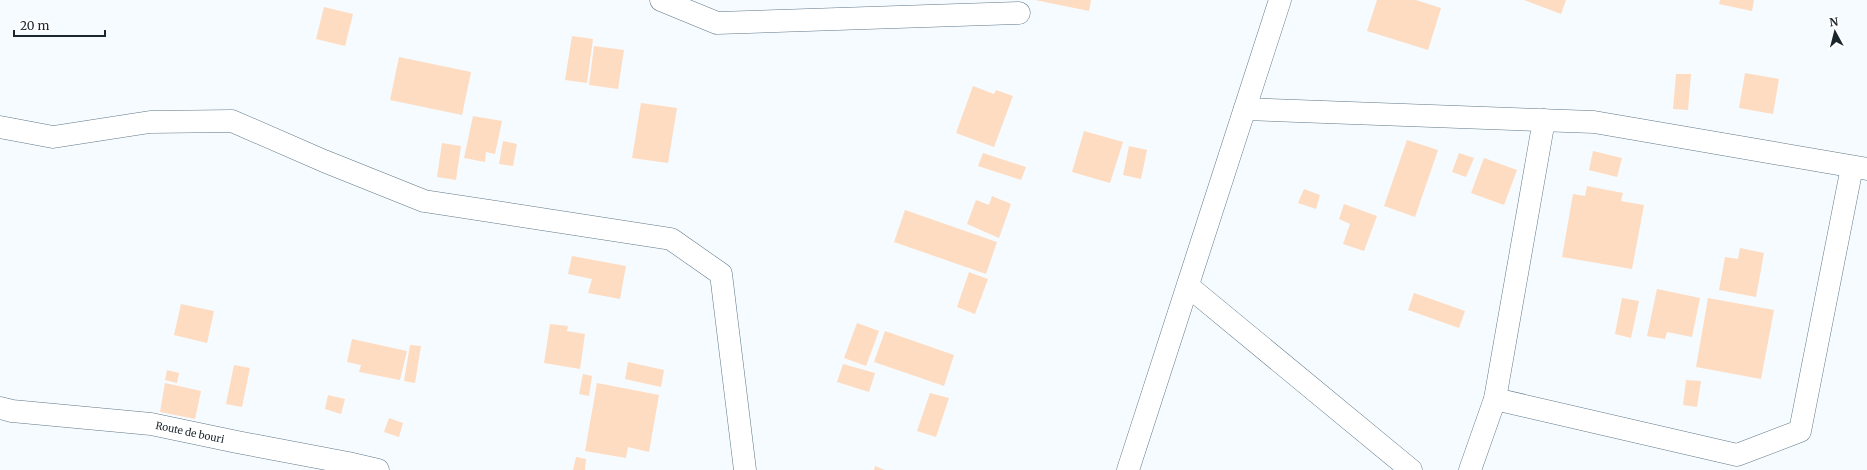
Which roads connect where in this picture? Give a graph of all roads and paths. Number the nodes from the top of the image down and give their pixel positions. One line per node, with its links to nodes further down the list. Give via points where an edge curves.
1 (661, 0): 3 (street, via 718,24)
2 (1280, 0): 4 (street)
3 (1019, 13)
4 (1245, 109): 5 (street); 8 (street)
5 (1544, 120): 7 (street, via 1594,122); 9 (street)
6 (0, 127): 12 (street, via 53,137 150,122 232,121 424,201 671,239 721,274)
7 (1859, 168): 9 (street, via 1800,431 1737,455)
8 (1188, 286): 13 (street); 14 (street)
9 (1495, 399): 15 (street)
10 (0, 408): 11 (street, Route de bouri, via 150,424)
11 (378, 470)
12 (745, 470)
13 (1128, 470)
14 (1411, 470)
15 (1470, 470)

